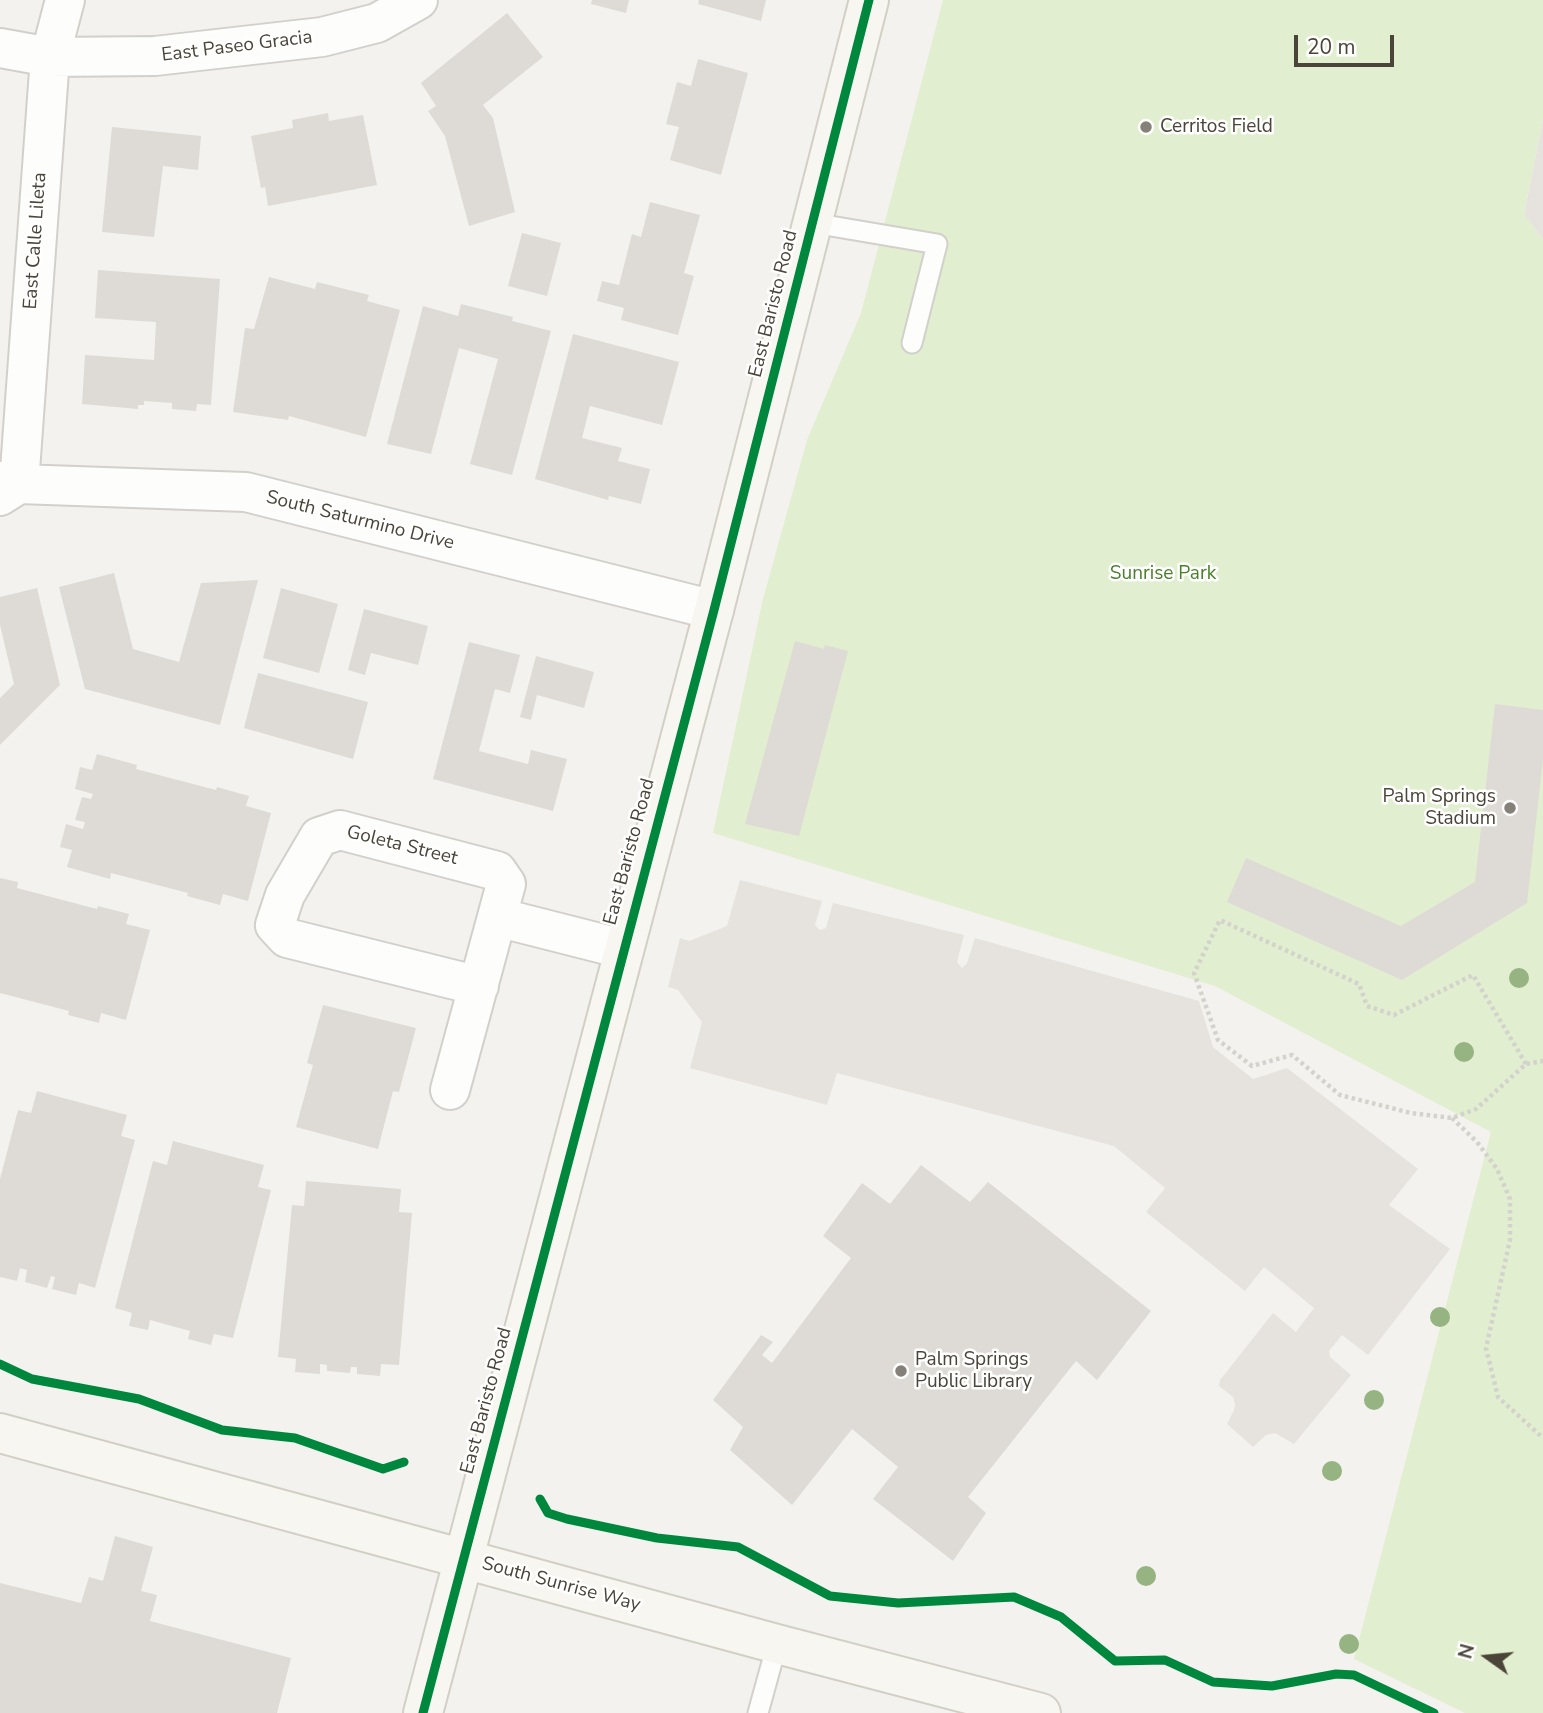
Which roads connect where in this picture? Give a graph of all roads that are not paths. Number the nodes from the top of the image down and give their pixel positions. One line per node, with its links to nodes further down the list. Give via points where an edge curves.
1 (65, 0): 5 (street, East Calle Lileta)
2 (418, 0): 5 (street, East Paseo Gracia, via 377,23 322,37 155,57)
3 (869, 0): 6 (street, East Baristo Road)
4 (0, 48): 5 (street, East Paseo Gracia)
5 (50, 57): 8 (street, East Calle Lileta)
6 (813, 223): 7 (lane, via 937,244); 9 (street, East Baristo Road)
7 (912, 343)
8 (6, 487): 9 (street, South Saturmino Drive, via 246,492)
9 (714, 610): 11 (street, East Baristo Road)
10 (497, 917): 11 (street); 12 (street, Goleta Street); 12 (street, Goleta Street, via 506,884 497,871 340,830 319,837 285,895 275,925 287,938)
11 (623, 949): 15 (street, East Baristo Road)
12 (479, 986): 13 (street, Goleta Street)
13 (450, 1090)
14 (0, 1433): 15 (street, South Sunrise Way)
15 (464, 1558): 16 (street, South Sunrise Way); 17 (street, East Baristo Road)
16 (777, 1644): 18 (lane); 19 (street, South Sunrise Way)
17 (423, 1713)
18 (758, 1713)
19 (1041, 1713)

